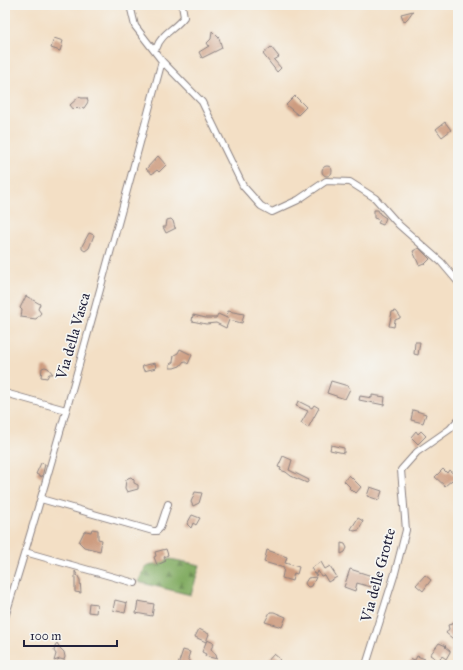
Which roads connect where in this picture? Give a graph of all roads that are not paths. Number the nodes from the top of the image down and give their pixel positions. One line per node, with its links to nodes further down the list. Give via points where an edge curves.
1 (130, 5): 3 (street, via 135,26)
2 (182, 5): 3 (street, via 184,17 159,40 157,48)
3 (153, 49): 4 (street)
4 (162, 61): 5 (street, via 202,102 243,186 261,206 272,212 298,200 326,181 350,182 375,198); 7 (street, Via della Vasca)
5 (458, 282)
6 (5, 393): 7 (street)
7 (66, 410): 9 (street, Via della Vasca)
8 (458, 420): 14 (street, Via delle Grotte, via 450,429 417,452 401,470 406,530)
9 (41, 499): 10 (street, via 153,531 160,528); 11 (street, Via della Vasca)
10 (168, 504)
11 (25, 552): 12 (street); 13 (street, Via della Vasca)
12 (135, 583)
13 (5, 617)
14 (366, 665)

